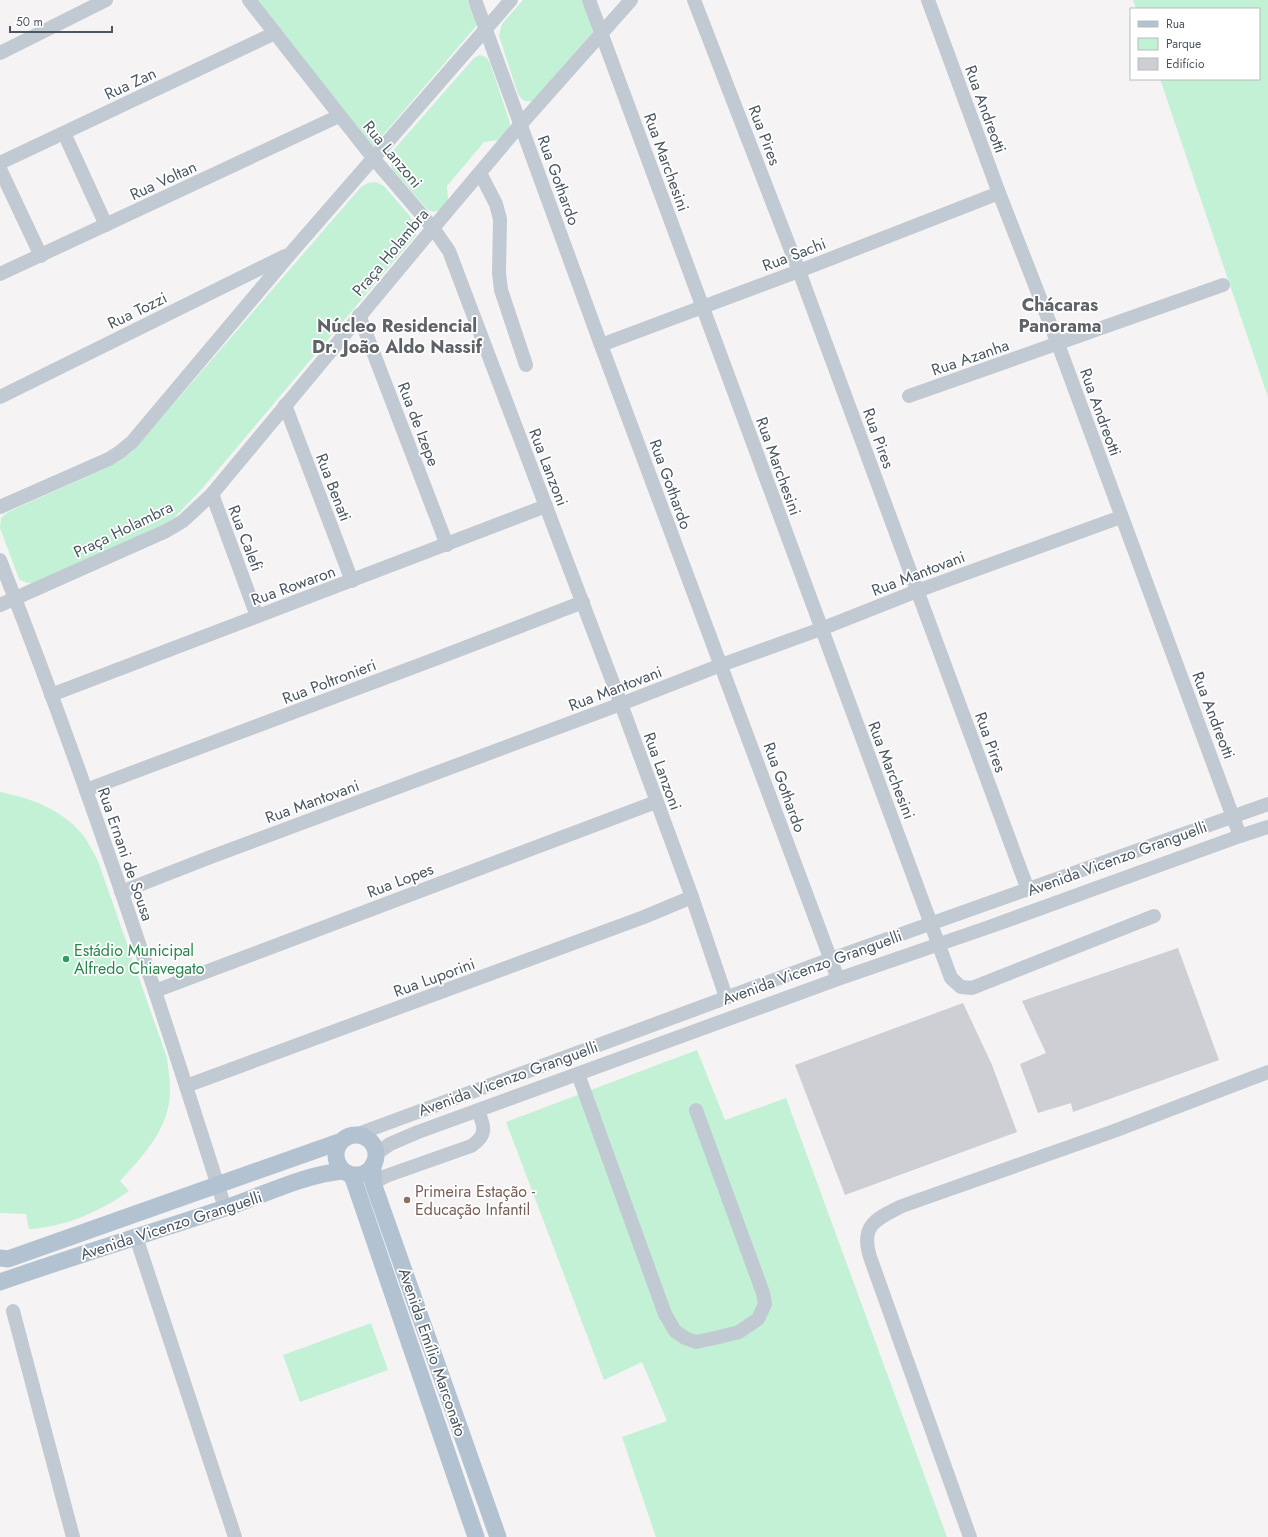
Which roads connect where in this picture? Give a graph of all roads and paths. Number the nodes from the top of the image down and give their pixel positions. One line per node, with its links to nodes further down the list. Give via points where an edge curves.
1 (106, 0): 12 (street)
2 (249, 0): 11 (street, Rua Lanzoni)
3 (475, 0): 9 (street, Rua Gothardo)
4 (511, 0): 9 (street)
5 (589, 0): 10 (street, Rua Marchesini)
6 (631, 0): 10 (street, Praça Holambra)
7 (694, 0): 25 (street, Rua Pires)
8 (928, 0): 20 (street, Rua Andreotti)
9 (486, 29): 14 (street, Rua Gothardo); 16 (street)
10 (602, 32): 14 (street, Praça Holambra); 28 (street, Rua Marchesini)
11 (275, 33): 13 (street, Rua Lanzoni); 15 (street, Rua Zan)
12 (0, 52)
13 (339, 116): 16 (street, Rua Lanzoni); 21 (street, Rua Voltan)
14 (520, 125): 19 (street, Praça Holambra); 31 (street, Rua Gothardo)
15 (64, 133): 17 (street, Rua Zan); 21 (street)
16 (374, 159): 22 (street, Rua Lanzoni); 23 (street)
17 (0, 163)
18 (0, 169): 24 (street)
19 (480, 173): 22 (street, Praça Holambra); 32 (street, via 496,204 500,219 501,290)
20 (999, 193): 25 (street, Rua Sachi); 30 (street, Rua Andreotti)
21 (106, 225): 24 (street, Rua Voltan)
22 (433, 228): 29 (street, Praça Holambra); 37 (street, Rua Lanzoni, via 449,251)
23 (290, 254): 33 (street, Rua Tozzi); 38 (street, via 132,442 109,459)
24 (41, 256): 26 (street, Rua Voltan)
25 (798, 271): 28 (street, Rua Sachi); 43 (street, Rua Pires)
26 (0, 274)
27 (1223, 285): 30 (street, Rua Azanha)
28 (702, 307): 31 (street, Rua Sachi); 48 (street, Rua Marchesini)
29 (359, 315): 35 (street, Praça Holambra); 40 (street, Rua de Izepe)
30 (1058, 344): 34 (street, Rua Azanha); 39 (street, Rua Andreotti)
31 (601, 345): 49 (street, Rua Gothardo)
32 (526, 365)
33 (0, 396)
34 (909, 396)
35 (285, 405): 36 (street, Praça Holambra); 42 (street, Rua Benati)
36 (212, 494): 44 (street, Praça Holambra, via 183,521 166,532); 47 (street, Rua Calefi)
37 (546, 506): 40 (street, Rua Rowaron); 45 (street, Rua Lanzoni)
38 (0, 507)
39 (1121, 517): 43 (street, Rua Mantovani); 55 (street, Rua Andreotti)
40 (447, 545): 42 (street, Rua Rowaron)
41 (0, 560): 44 (street, Rua Ernani de Sousa)
42 (352, 581): 47 (street, Rua Rowaron)
43 (917, 591): 48 (street, Rua Mantovani); 58 (street, Rua Pires)
44 (15, 598): 46 (street, Praça Holambra); 50 (street, Rua Ernani de Sousa)
45 (583, 602): 51 (street, Rua Lanzoni); 52 (street, Rua Poltronieri)
46 (0, 605)
47 (257, 616): 50 (street, Rua Rowaron)
48 (821, 629): 49 (street, Rua Mantovani); 62 (street, Rua Marchesini)
49 (721, 664): 51 (street, Rua Mantovani); 64 (street, Rua Gothardo)
50 (51, 695): 52 (street, Rua Ernani de Sousa)
51 (621, 704): 53 (street, Rua Lanzoni); 59 (street, Rua Mantovani)
52 (86, 790): 59 (street, Rua Ernani de Sousa)
53 (656, 802): 60 (street, Rua Lanzoni); 66 (street, Rua Lopes)
54 (1268, 804): 55 (street, Avenida Vicenzo Granguelli)
55 (1233, 816): 57 (street, Rua Andreotti); 58 (street, Avenida Vicenzo Granguelli)
56 (1268, 827): 57 (street, Avenida Vicenzo Granguelli)
57 (1240, 836): 63 (street, Avenida Vicenzo Granguelli)
58 (1028, 890): 62 (street, Avenida Vicenzo Granguelli)
59 (121, 892): 66 (street, Rua Ernani de Sousa)
60 (692, 898): 67 (street, Rua Lanzoni); 70 (street, Rua Luporini, via 644,918)
61 (1154, 916): 63 (street, Rua Marchesini, via 972,988 961,987 951,978)
62 (932, 924): 63 (street, Rua Marchesini); 64 (street, Avenida Vicenzo Granguelli)
63 (938, 944): 65 (street, Avenida Vicenzo Granguelli)
64 (830, 959): 65 (street, Rua Gothardo); 67 (street, Avenida Vicenzo Granguelli)
65 (838, 979): 69 (street, Avenida Vicenzo Granguelli)
66 (155, 991): 70 (street, Rua Ernani de Sousa)
67 (726, 998): 73 (street, Avenida Vicenzo Granguelli)
68 (1268, 1072): 88 (street, via 1114,1131 902,1206 881,1216 872,1224 867,1234 870,1257)
69 (578, 1074): 71 (street, via 665,1314 675,1331 696,1342 739,1332 758,1319 765,1304); 72 (street, Avenida Vicenzo Granguelli)
70 (186, 1086): 78 (street, Rua Ernani de Sousa)
71 (696, 1110)
72 (478, 1111): 75 (street, Avenida Vicenzo Granguelli, via 390,1144); 77 (street, via 484,1128 482,1137 477,1142 386,1176)
73 (358, 1134): 74 (main road, Avenida Vicenzo Granguelli, via 345,1137); 75 (main road, via 369,1139 375,1148)
74 (340, 1142): 76 (main road, via 335,1154 339,1166); 78 (main road, Avenida Vicenzo Granguelli)
75 (375, 1160): 76 (main road, Avenida Vicenzo Granguelli, via 364,1173); 77 (main road, Avenida Emílio Marconato)
76 (348, 1173): 79 (main road, Avenida Vicenzo Granguelli, via 324,1173); 86 (main road, Avenida Emílio Marconato)
77 (374, 1183): 87 (main road, Avenida Emílio Marconato)
78 (218, 1185): 79 (street, Rua Ernani de Sousa); 81 (main road, Avenida Vicenzo Granguelli, via 8,1259)
79 (225, 1208): 80 (main road, Avenida Vicenzo Granguelli)
80 (136, 1237): 82 (main road, Avenida Vicenzo Granguelli); 85 (street)
81 (0, 1258)
82 (0, 1282)
83 (13, 1311): 84 (street)
84 (73, 1537)
85 (235, 1537)
86 (476, 1537)
87 (498, 1537)
88 (970, 1537)

